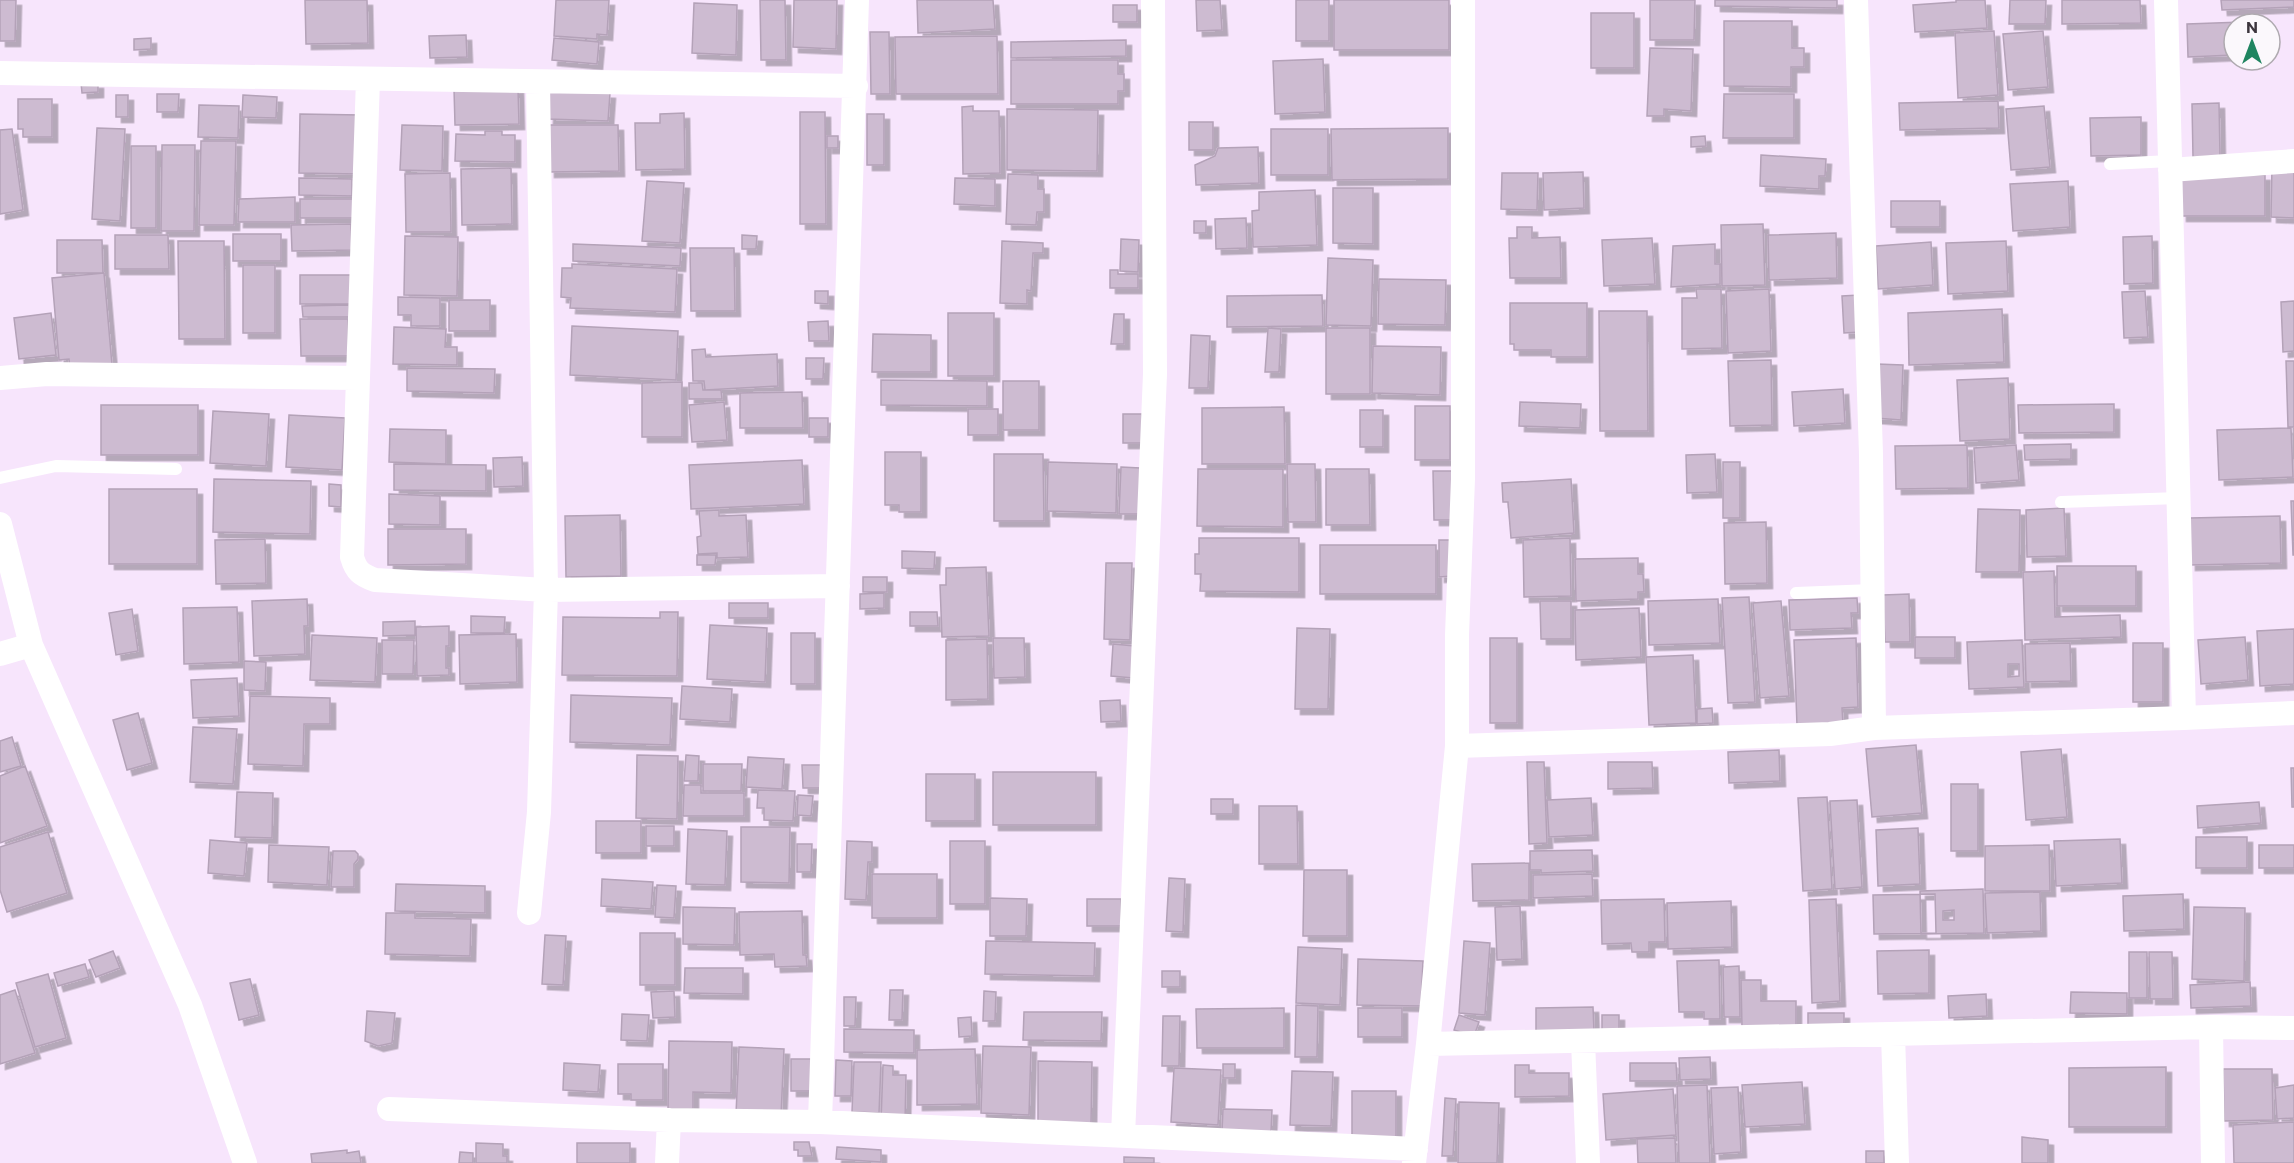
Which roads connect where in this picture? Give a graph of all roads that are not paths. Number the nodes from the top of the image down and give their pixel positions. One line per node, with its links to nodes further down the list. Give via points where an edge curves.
1 (857, 0): 9 (street)
2 (1153, 0): 39 (street, via 1155,374)
3 (1463, 0): 29 (street, via 1463,479)
4 (1856, 0): 22 (street)
5 (2166, 0): 12 (street)
6 (0, 73): 7 (street)
7 (368, 79): 8 (street); 14 (street)
8 (538, 82): 9 (street); 21 (street)
9 (856, 86): 20 (street)
10 (2294, 161): 12 (street)
11 (2110, 164): 12 (lane)
12 (2170, 166): 17 (street)
13 (0, 378): 14 (street, via 47,374)
14 (357, 378): 21 (street, via 352,557 356,570 375,580)
15 (176, 469): 16 (lane, via 56,466)
16 (0, 478)
17 (2179, 498): 18 (lane); 27 (street)
18 (2061, 502)
19 (0, 524): 24 (street)
20 (838, 586): 21 (street); 38 (street)
21 (546, 590): 30 (street, via 539,812)
22 (1872, 590): 23 (lane); 28 (street)
23 (1796, 593)
24 (31, 645): 25 (street); 41 (street, via 190,1005)
25 (0, 654)
26 (2294, 712): 27 (street)
27 (2184, 718): 28 (street)
28 (1874, 728): 29 (street, via 1830,734)
29 (1456, 746): 35 (street)
30 (529, 913)
31 (2211, 1027): 32 (street); 33 (street); 45 (street)
32 (2294, 1028)
33 (1893, 1034): 34 (street); 44 (street)
34 (1582, 1041): 35 (street); 43 (street)
35 (1428, 1044): 40 (street)
36 (389, 1109): 37 (street)
37 (669, 1120): 38 (street); 42 (street)
38 (820, 1122): 39 (street)
39 (1123, 1136): 40 (street)
40 (1415, 1156)
41 (245, 1163)
42 (667, 1163)
43 (1587, 1163)
44 (1898, 1163)
45 (2213, 1163)

